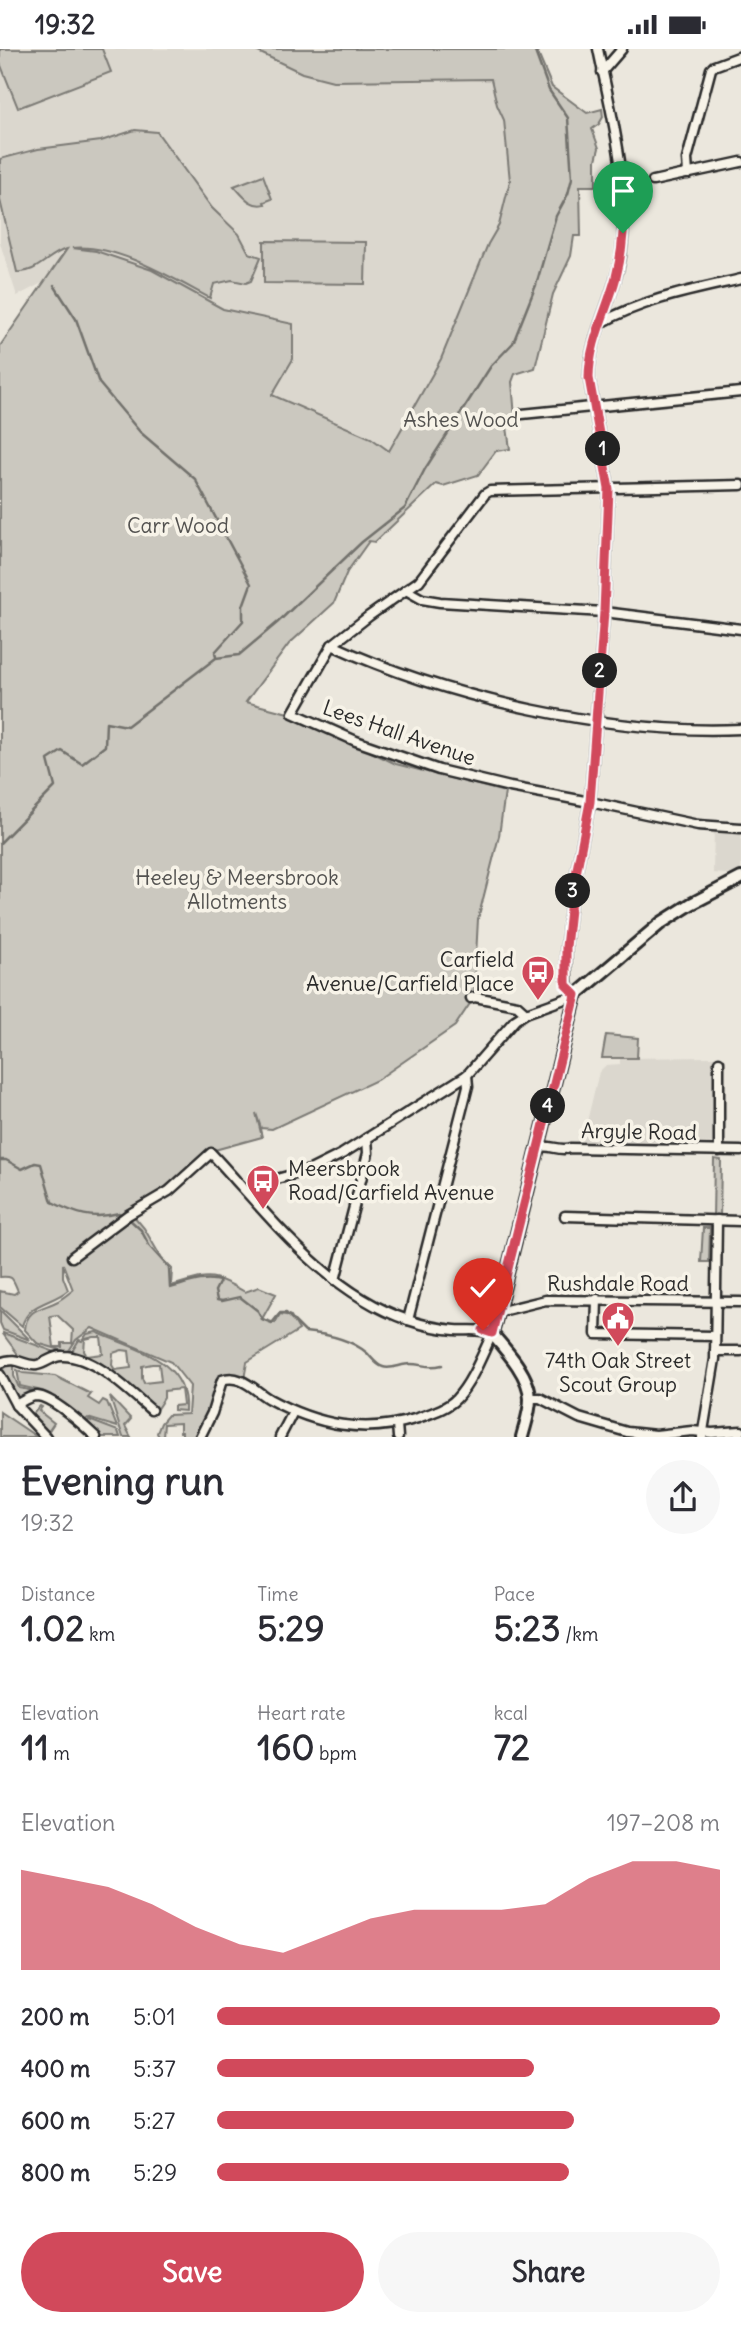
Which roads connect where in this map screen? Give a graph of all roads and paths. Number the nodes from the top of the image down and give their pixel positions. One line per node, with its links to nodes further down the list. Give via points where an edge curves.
1 (598, 49): 4 (street)
2 (621, 49): 4 (street)
3 (741, 56): 6 (street, via 711,69 687,159)
4 (602, 72): 9 (street, via 620,158 623,233 616,278)
5 (741, 163): 6 (street)
6 (688, 174): 7 (street)
7 (653, 181)
8 (741, 279): 9 (street, via 647,302)
9 (601, 323): 11 (street, via 589,361)
10 (741, 391): 11 (street)
11 (594, 407): 12 (street); 14 (street)
12 (522, 414)
13 (741, 485): 14 (street)
14 (609, 489): 15 (street, via 490,491 419,581); 16 (street)
15 (406, 590): 16 (street, via 440,602); 18 (street)
16 (604, 612): 17 (street); 19 (street)
17 (741, 629)
18 (332, 645): 19 (street, via 450,689); 21 (street, Lees Hall Avenue, via 293,713 439,770)
19 (596, 720): 20 (street, via 688,730); 21 (street)
20 (741, 729)
21 (590, 802): 22 (street, Lees Hall Avenue, via 698,825); 24 (street, via 566,947 566,985)
22 (741, 828)
23 (741, 878): 24 (street, via 661,923)
24 (576, 995): 26 (street); 30 (street)
25 (471, 998): 26 (street, via 517,1005)
26 (526, 1013): 28 (street)
27 (719, 1062): 31 (street)
28 (467, 1075): 29 (street); 43 (street, via 468,1086)
29 (367, 1138): 33 (street, via 327,1163 258,1184); 38 (street, via 368,1153)
30 (537, 1148): 31 (street, Argyle Road); 42 (street)
31 (719, 1151): 32 (street, Argyle Road)
32 (741, 1151)
33 (248, 1192): 37 (street, via 211,1153 169,1191); 38 (street)
34 (565, 1216): 35 (street)
35 (717, 1220): 36 (street); 40 (street)
36 (741, 1221)
37 (72, 1257)
38 (335, 1280): 43 (street, via 370,1304)
39 (597, 1299): 40 (street, Rushdale Road); 42 (street, Rushdale Road, via 546,1300); 45 (street, via 596,1333)
40 (715, 1302): 41 (street, Rushdale Road); 45 (street)
41 (741, 1302)
42 (497, 1312): 44 (street)
43 (408, 1320): 44 (street)
44 (492, 1333): 50 (street, via 523,1376); 54 (street, via 454,1401)
45 (715, 1336): 46 (street)
46 (715, 1351): 47 (street); 56 (street)
47 (741, 1351)
48 (0, 1363): 52 (street, via 10,1359 34,1365 64,1355 95,1366)
49 (0, 1375): 51 (street)
50 (530, 1398): 56 (street, via 627,1432); 62 (street)
51 (16, 1405): 57 (street); 58 (street, via 38,1396 47,1399)
52 (151, 1410)
53 (293, 1412): 54 (street, via 344,1426); 59 (street, via 230,1377 222,1380); 60 (street)
54 (397, 1425): 61 (street)
55 (741, 1431): 56 (street)
56 (703, 1435)
57 (46, 1437)
58 (96, 1437)
59 (200, 1437)
60 (280, 1437)
61 (398, 1437)
62 (522, 1437)

